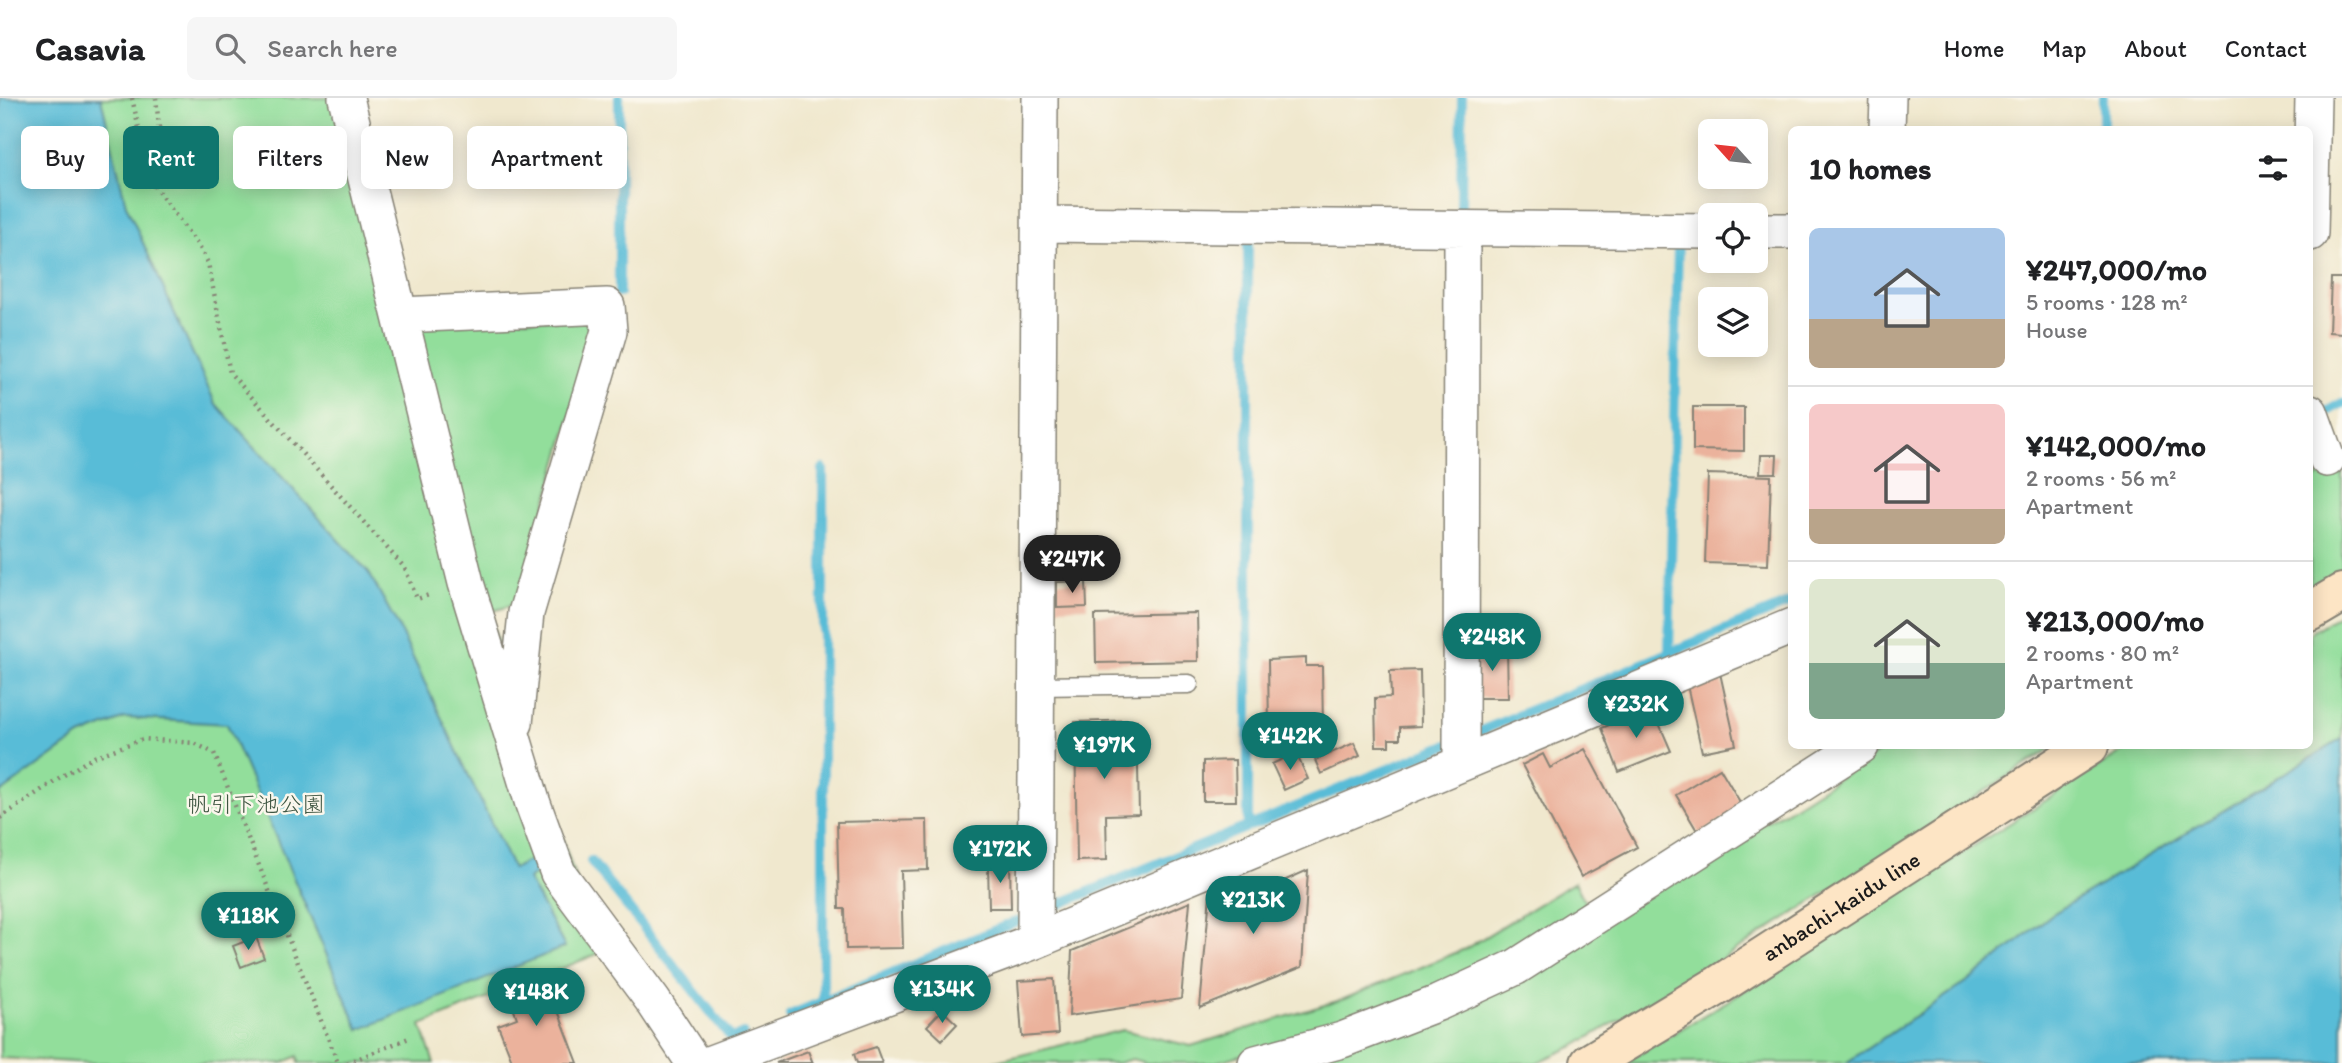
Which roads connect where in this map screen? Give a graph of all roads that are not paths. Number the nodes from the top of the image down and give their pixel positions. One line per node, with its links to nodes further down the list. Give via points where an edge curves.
1 (346, 98): 12 (street)
2 (1040, 98): 7 (street)
3 (1888, 98): 5 (street)
4 (2313, 98): 6 (street)
5 (1888, 126)
6 (2312, 126)
7 (1040, 224): 8 (street); 19 (street)
8 (1462, 229): 9 (street); 23 (street)
9 (1698, 231)
10 (1768, 231): 11 (street)
11 (1788, 232)
12 (400, 315): 20 (street, via 466,583); 20 (street, via 607,306 609,331 526,613)
13 (2313, 420): 14 (street)
14 (2327, 460)
15 (2342, 593): 16 (main road)
16 (2313, 610)
17 (1788, 628): 23 (street)
18 (1189, 684): 19 (lane)
19 (1037, 686): 24 (street)
20 (514, 741): 25 (street, via 558,873)
21 (1856, 749): 27 (street, via 1516,967 1342,1040)
22 (2084, 749): 28 (main road, anbachi-kaidu line)
23 (1461, 763): 24 (street)
24 (1035, 941): 26 (street)
25 (694, 1063)
26 (711, 1063)
27 (1256, 1063)
28 (1590, 1063)

